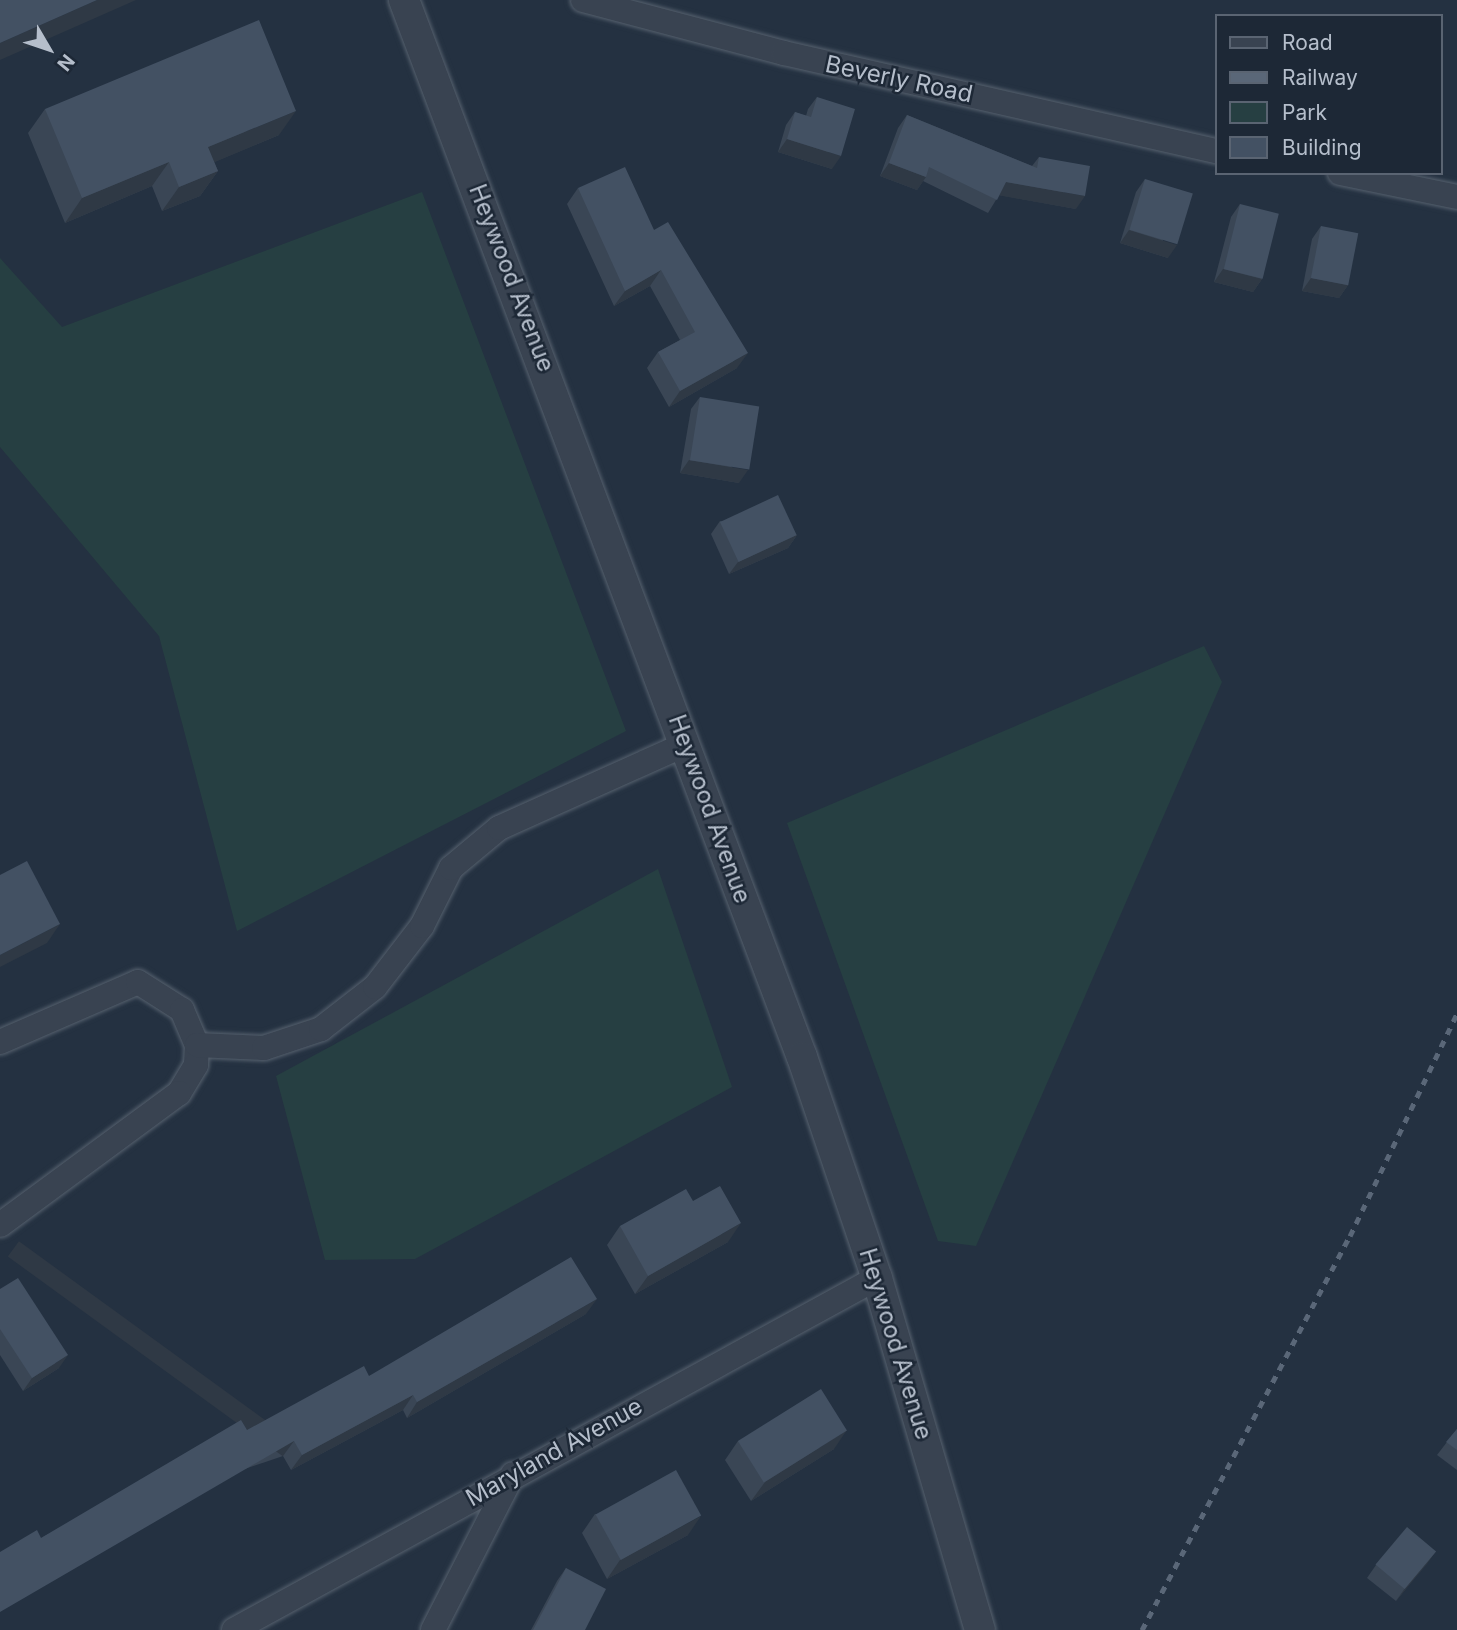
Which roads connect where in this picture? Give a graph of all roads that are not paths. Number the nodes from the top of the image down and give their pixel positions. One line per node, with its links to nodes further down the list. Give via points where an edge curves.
1 (404, 0): 6 (street, Heywood Avenue)
2 (583, 0): 3 (street, Beverly Road, via 784,53)
3 (1216, 150)
4 (1349, 175): 5 (street)
5 (1457, 197)
6 (686, 744): 8 (street, via 499,828 452,868 422,926 375,986 321,1029 264,1048); 10 (street, Heywood Avenue)
7 (0, 1042): 8 (street, via 138,982 182,1010)
8 (197, 1045): 9 (street, via 196,1065 178,1093)
9 (0, 1226)
10 (877, 1278): 11 (street, Maryland Avenue); 12 (street, Heywood Avenue)
11 (513, 1474): 13 (street, Maryland Avenue); 14 (street)
12 (977, 1619)
13 (234, 1630)
14 (433, 1630)

